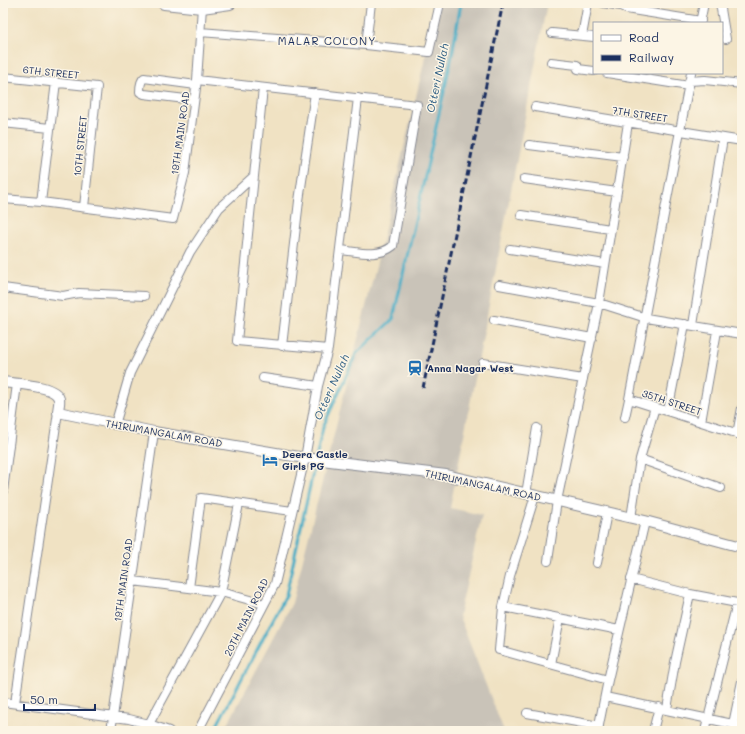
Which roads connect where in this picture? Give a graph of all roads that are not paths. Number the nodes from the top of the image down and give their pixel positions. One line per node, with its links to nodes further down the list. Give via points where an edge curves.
1 (164, 3): 9 (main road)
2 (230, 3): 9 (main road)
3 (371, 3): 16 (street)
4 (440, 3): 16 (street, via 429,52)
5 (588, 3): 13 (street)
6 (603, 3): 10 (street)
7 (704, 3): 10 (street)
8 (720, 3): 15 (street)
9 (202, 7): 11 (street, 19TH MAIN ROAD)
10 (700, 22)
11 (200, 32): 16 (street); 23 (street, 19TH MAIN ROAD)
12 (552, 33): 13 (street)
13 (582, 36): 14 (street)
14 (593, 37)
15 (726, 39)
16 (366, 45)
17 (551, 62): 18 (street, via 577,65 578,69)
18 (593, 71)
19 (619, 74): 21 (street)
20 (3, 77): 22 (street, 6TH STREET)
21 (690, 80): 24 (street); 34 (street, 35TH STREET)
22 (56, 82): 25 (street, 6TH STREET); 33 (street)
23 (196, 82): 26 (street); 29 (street, 19TH MAIN ROAD); 29 (street, via 144,78 140,88 140,92 144,94)
24 (742, 84)
25 (97, 87): 44 (street, 10TH STREET)
26 (263, 88): 27 (street); 39 (street)
27 (315, 93): 28 (street); 60 (street)
28 (358, 98): 48 (street, 20TH MAIN ROAD); 48 (street, via 417,105 393,246 379,254)
29 (194, 100): 44 (street, 19TH MAIN ROAD, via 186,174 172,219)
30 (534, 107): 32 (street, 7TH STREET)
31 (3, 123): 33 (street)
32 (628, 123): 34 (street, 7TH STREET); 38 (street)
33 (50, 128): 43 (street)
34 (680, 131): 35 (street, 7TH STREET); 54 (street, 35TH STREET)
35 (723, 138): 36 (street, 7TH STREET); 56 (street)
36 (742, 141)
37 (529, 145): 38 (street)
38 (623, 157): 41 (street)
39 (254, 176): 60 (street, via 237,341); 75 (street, via 219,208 190,252 130,373)
40 (524, 179): 41 (street)
41 (617, 192): 46 (street)
42 (3, 199): 43 (street)
43 (41, 202): 44 (street)
44 (84, 207)
45 (521, 215): 46 (street)
46 (610, 228): 49 (street)
47 (510, 249): 49 (street)
48 (341, 250): 61 (street, 20TH MAIN ROAD)
49 (605, 264): 53 (street)
50 (499, 285): 53 (street)
51 (3, 288): 52 (street, via 64,296 79,293)
52 (144, 296)
53 (599, 303): 54 (street); 59 (street)
54 (646, 318): 56 (street); 68 (street, 35TH STREET)
55 (494, 320): 59 (street)
56 (689, 324): 57 (street); 71 (street)
57 (717, 331): 58 (street); 74 (street)
58 (742, 334)
59 (592, 338): 64 (street)
60 (282, 346): 61 (street)
61 (328, 349): 67 (street, 20TH MAIN ROAD)
62 (483, 363): 64 (street)
63 (263, 378): 67 (street)
64 (583, 379): 84 (street)
65 (3, 382): 66 (street)
66 (17, 384): 72 (street, via 52,391 59,399); 82 (street)
67 (318, 386): 79 (street, 20TH MAIN ROAD)
68 (629, 399): 69 (street, 35TH STREET); 73 (street)
69 (655, 406): 71 (street, 35TH STREET); 80 (street)
70 (742, 408): 78 (street)
71 (668, 411): 74 (street, 35TH STREET)
72 (58, 412): 75 (street, THIRUMANGALAM ROAD); 107 (street)
73 (625, 417)
74 (701, 422): 78 (street, 35TH STREET)
75 (115, 425): 77 (street, THIRUMANGALAM ROAD)
76 (537, 428): 83 (street)
77 (154, 432): 79 (street, THIRUMANGALAM ROAD); 94 (street, 19TH MAIN ROAD)
78 (740, 435)
79 (305, 458): 83 (street, THIRUMANGALAM ROAD, via 446,475); 86 (street, 20TH MAIN ROAD)
80 (640, 459): 81 (street); 88 (street)
81 (721, 488)
82 (3, 491)
83 (531, 495): 84 (street, THIRUMANGALAM ROAD); 99 (street)
84 (557, 501): 87 (street, THIRUMANGALAM ROAD); 91 (street)
85 (239, 504): 86 (street); 95 (street, via 201,498); 96 (street)
86 (292, 511): 98 (street, 20TH MAIN ROAD, via 275,584)
87 (607, 513): 88 (street, THIRUMANGALAM ROAD); 92 (street)
88 (631, 518): 89 (street, THIRUMANGALAM ROAD)
89 (645, 521): 90 (street, THIRUMANGALAM ROAD); 93 (street)
90 (742, 547)
91 (548, 561)
92 (597, 563)
93 (631, 579): 97 (street); 101 (street)
94 (133, 580): 95 (street); 110 (street, 19TH MAIN ROAD)
95 (188, 588): 96 (street)
96 (222, 592): 98 (street); 112 (street)
97 (690, 594): 108 (street); 111 (street, via 737,603)
98 (264, 604): 118 (street, 20TH MAIN ROAD)
99 (503, 607): 100 (street); 102 (street, via 499,650)
100 (560, 618): 101 (street); 102 (street)
101 (619, 630): 103 (street)
102 (551, 664): 103 (street)
103 (608, 680): 105 (street)
104 (742, 681): 113 (street)
105 (605, 697): 108 (street); 115 (street)
106 (3, 702): 107 (street)
107 (14, 703): 110 (street)
108 (663, 708): 111 (street); 119 (street)
109 (527, 713): 115 (street)
110 (113, 717): 112 (street); 116 (street, 19TH MAIN ROAD)
111 (708, 718): 113 (street); 120 (street)
112 (150, 724): 117 (street)
113 (734, 724): 114 (street)
114 (742, 726)
115 (599, 729)
116 (111, 731)
117 (169, 731)
118 (198, 731)
119 (653, 731)
120 (705, 731)

